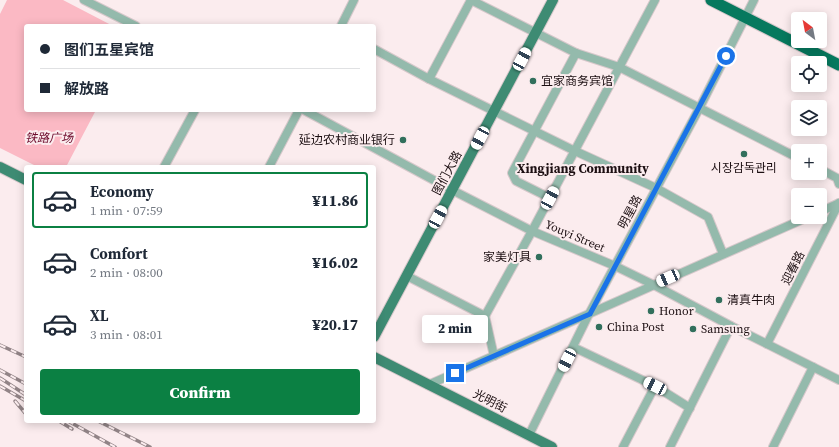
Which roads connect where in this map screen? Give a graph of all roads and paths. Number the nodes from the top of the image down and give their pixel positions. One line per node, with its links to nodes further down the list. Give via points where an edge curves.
1 (84, 0): 9 (street)
2 (354, 0): 10 (street)
3 (473, 0): 11 (street); 16 (street)
4 (553, 0): 11 (main road, 图们大路)
5 (655, 0): 15 (street)
6 (711, 0): 8 (highway)
7 (754, 0): 8 (street, 明星路)
8 (745, 17): 14 (highway); 17 (street, 明星路)
9 (132, 24)
10 (342, 24)
11 (536, 32): 13 (street); 18 (main road, 图们大路)
12 (376, 50): 16 (street)
13 (576, 52): 15 (street); 22 (street)
14 (839, 65)
15 (619, 67): 17 (street); 23 (street)
16 (429, 79): 18 (street)
17 (700, 107): 24 (street); 31 (street, 明星路)
18 (494, 111): 22 (street); 32 (main road, 图们大路)
19 (193, 112): 25 (street)
20 (298, 112): 26 (street)
21 (308, 112): 32 (street, Youyi Street)
22 (534, 131): 23 (street); 33 (street, via 512,173 516,181)
23 (575, 151): 31 (street); 33 (street)
24 (791, 154)
25 (165, 165)
26 (270, 165)
27 (0, 167): 29 (main road)
28 (827, 173): 30 (street, via 837,178)
29 (24, 179)
30 (839, 184)
31 (656, 188): 39 (street, via 708,217); 40 (street, 明星路)
32 (452, 190): 38 (street, Youyi Street); 41 (main road, 图们大路)
33 (550, 198): 38 (street)
34 (839, 203): 35 (street); 36 (street, 迎春路)
35 (827, 209)
36 (836, 219): 47 (street, 迎春路)
37 (792, 224): 39 (street)
38 (532, 231): 40 (street, Youyi Street); 44 (street)
39 (723, 254): 42 (street)
40 (615, 266): 42 (street, Youyi Street); 43 (street, 明星路)
41 (406, 276): 44 (street); 46 (main road, 图们大路)
42 (654, 284): 43 (street); 45 (street, Youyi Street)
43 (590, 314): 48 (street, 明星路); 49 (street)
44 (485, 316): 49 (street)
45 (731, 326): 47 (street, Youyi Street); 55 (street)
46 (376, 333)
47 (767, 344): 51 (street, Youyi Street)
48 (574, 347): 54 (street); 56 (street, 明星路)
49 (494, 356): 53 (street)
50 (376, 358): 53 (main road, 光明街)
51 (813, 367): 52 (street, Youyi Street); 60 (street)
52 (839, 380)
53 (428, 384): 56 (main road, 光明街)
54 (655, 386): 55 (street); 58 (street)
55 (690, 408): 59 (street)
56 (529, 435): 57 (main road, 光明街)
57 (552, 447)
58 (622, 447)
59 (670, 447)
60 (773, 447)

